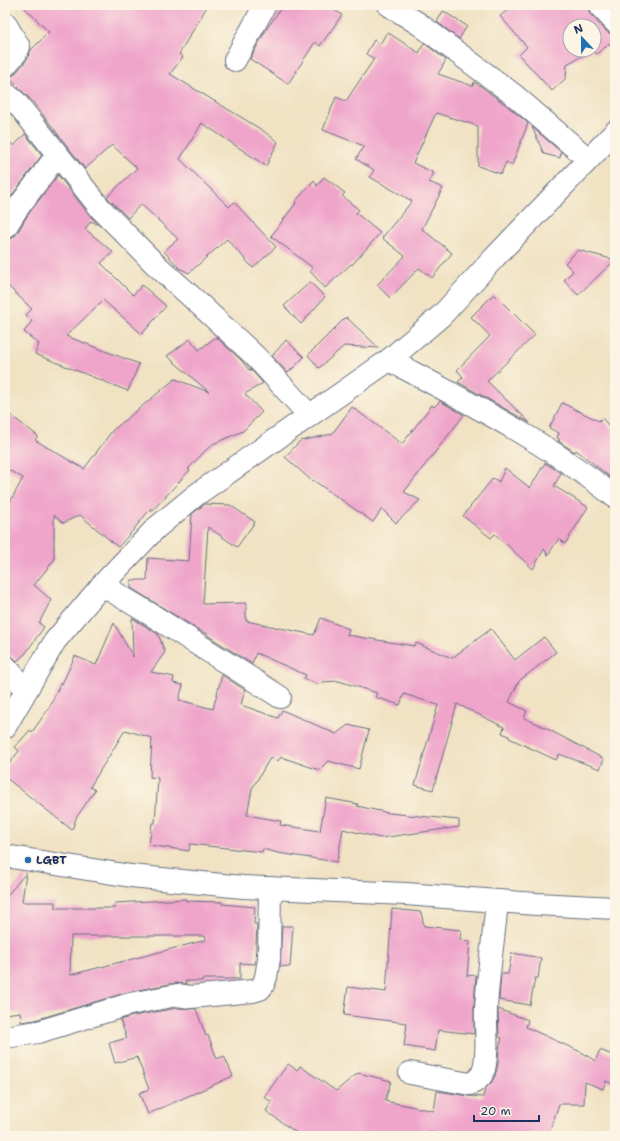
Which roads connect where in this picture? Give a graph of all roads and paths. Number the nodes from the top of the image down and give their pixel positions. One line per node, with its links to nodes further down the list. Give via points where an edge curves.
1 (265, 5): 6 (street)
2 (389, 5): 11 (street, via 419,24 514,95)
3 (599, 5): 4 (street)
4 (615, 22)
5 (5, 23): 7 (street, via 19,47)
6 (235, 60)
7 (5, 66)
8 (5, 93): 10 (street, via 16,102)
9 (612, 139): 11 (street)
10 (57, 155): 12 (street); 14 (street, via 107,215 154,263 255,356)
11 (588, 159): 13 (street, via 442,315)
12 (5, 228)
13 (389, 360): 14 (street); 15 (street, via 515,429)
14 (309, 415): 16 (street, via 196,495 156,528)
15 (615, 497)
16 (102, 585): 18 (street, via 55,641); 19 (street)
17 (5, 666): 18 (street)
18 (26, 690): 20 (street)
19 (280, 698)
20 (5, 726)
21 (5, 856): 22 (street, via 131,876)
22 (270, 888): 23 (street); 25 (street, via 269,959 266,977 260,989 191,997 177,995 130,1004 38,1032)
23 (497, 901): 24 (street); 26 (street, via 486,1008 486,1050 481,1077 470,1084)
24 (615, 908)
25 (5, 1037)
26 (410, 1074)

